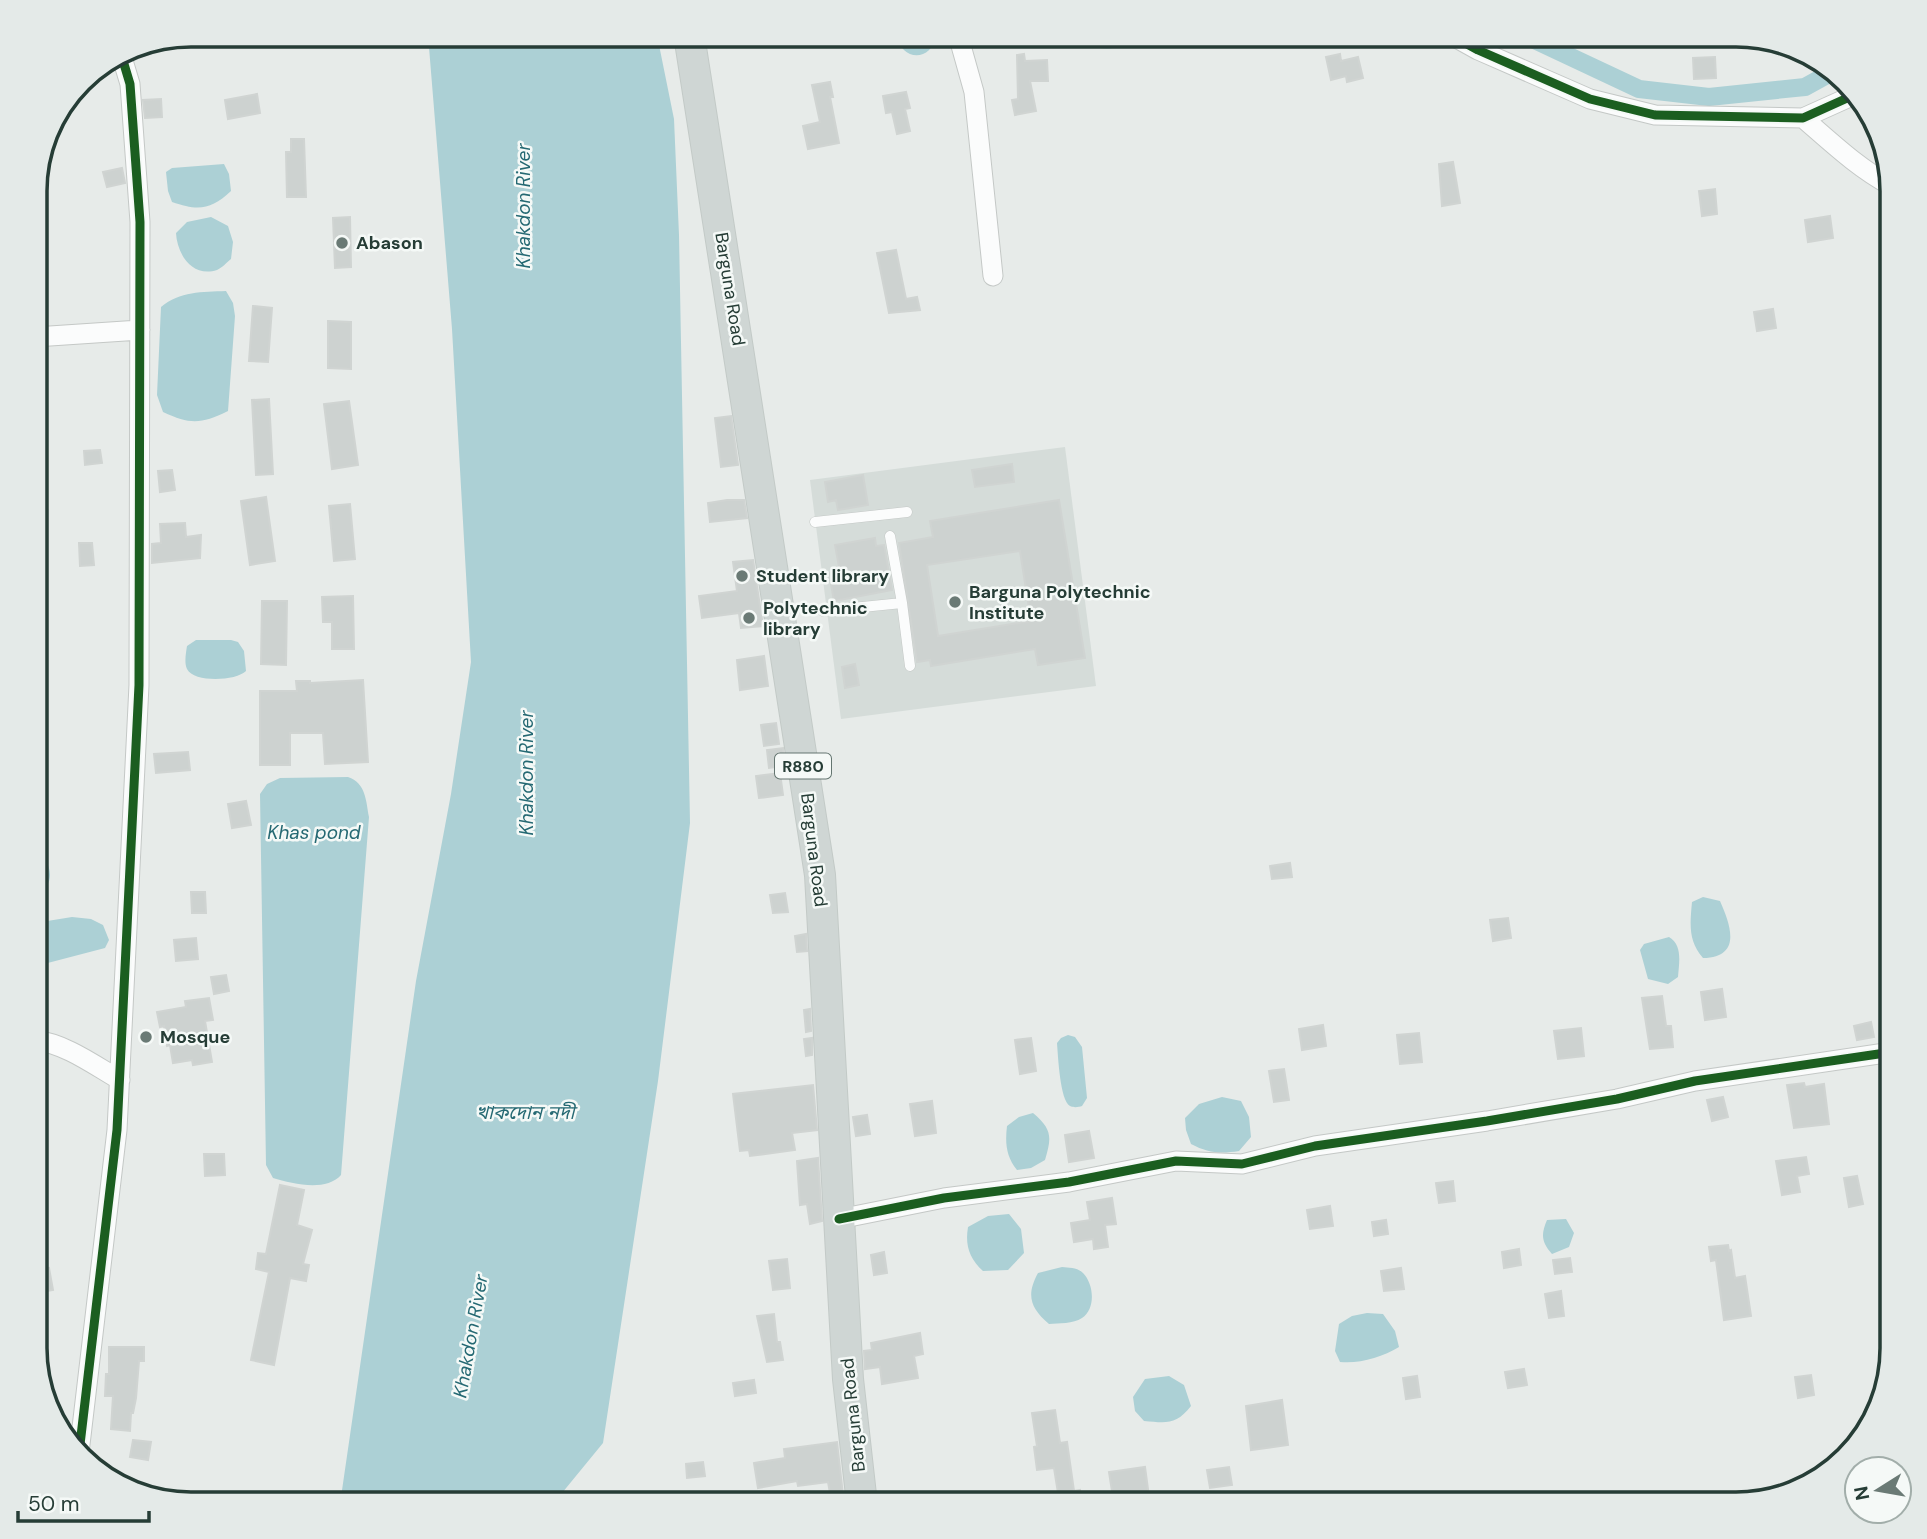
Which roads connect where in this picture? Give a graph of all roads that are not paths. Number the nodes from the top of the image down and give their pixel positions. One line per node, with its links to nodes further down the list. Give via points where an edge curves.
1 (962, 47): 8 (street, via 974,92)
2 (1473, 47): 6 (street, via 1590,99 1655,115)
3 (691, 48): 20 (main road, Barguna Road / R880, via 820,876)
4 (124, 64): 9 (street, via 130,84 138,194)
5 (1846, 98): 6 (street)
6 (1803, 118): 7 (street)
7 (1879, 179)
8 (993, 276)
9 (140, 330): 10 (street); 19 (street, via 139,685)
10 (48, 336)
11 (907, 512): 12 (lane)
12 (815, 522)
13 (890, 536): 14 (lane)
14 (902, 603): 15 (lane); 16 (lane)
15 (823, 611)
16 (910, 666)
17 (48, 1042): 19 (street)
18 (1880, 1054): 20 (street, via 1315,1146 1242,1164 1176,1161)
19 (120, 1080): 21 (street)
20 (839, 1219): 22 (main road, Barguna Road / R880, via 848,1379)
21 (81, 1440)
22 (861, 1492)

